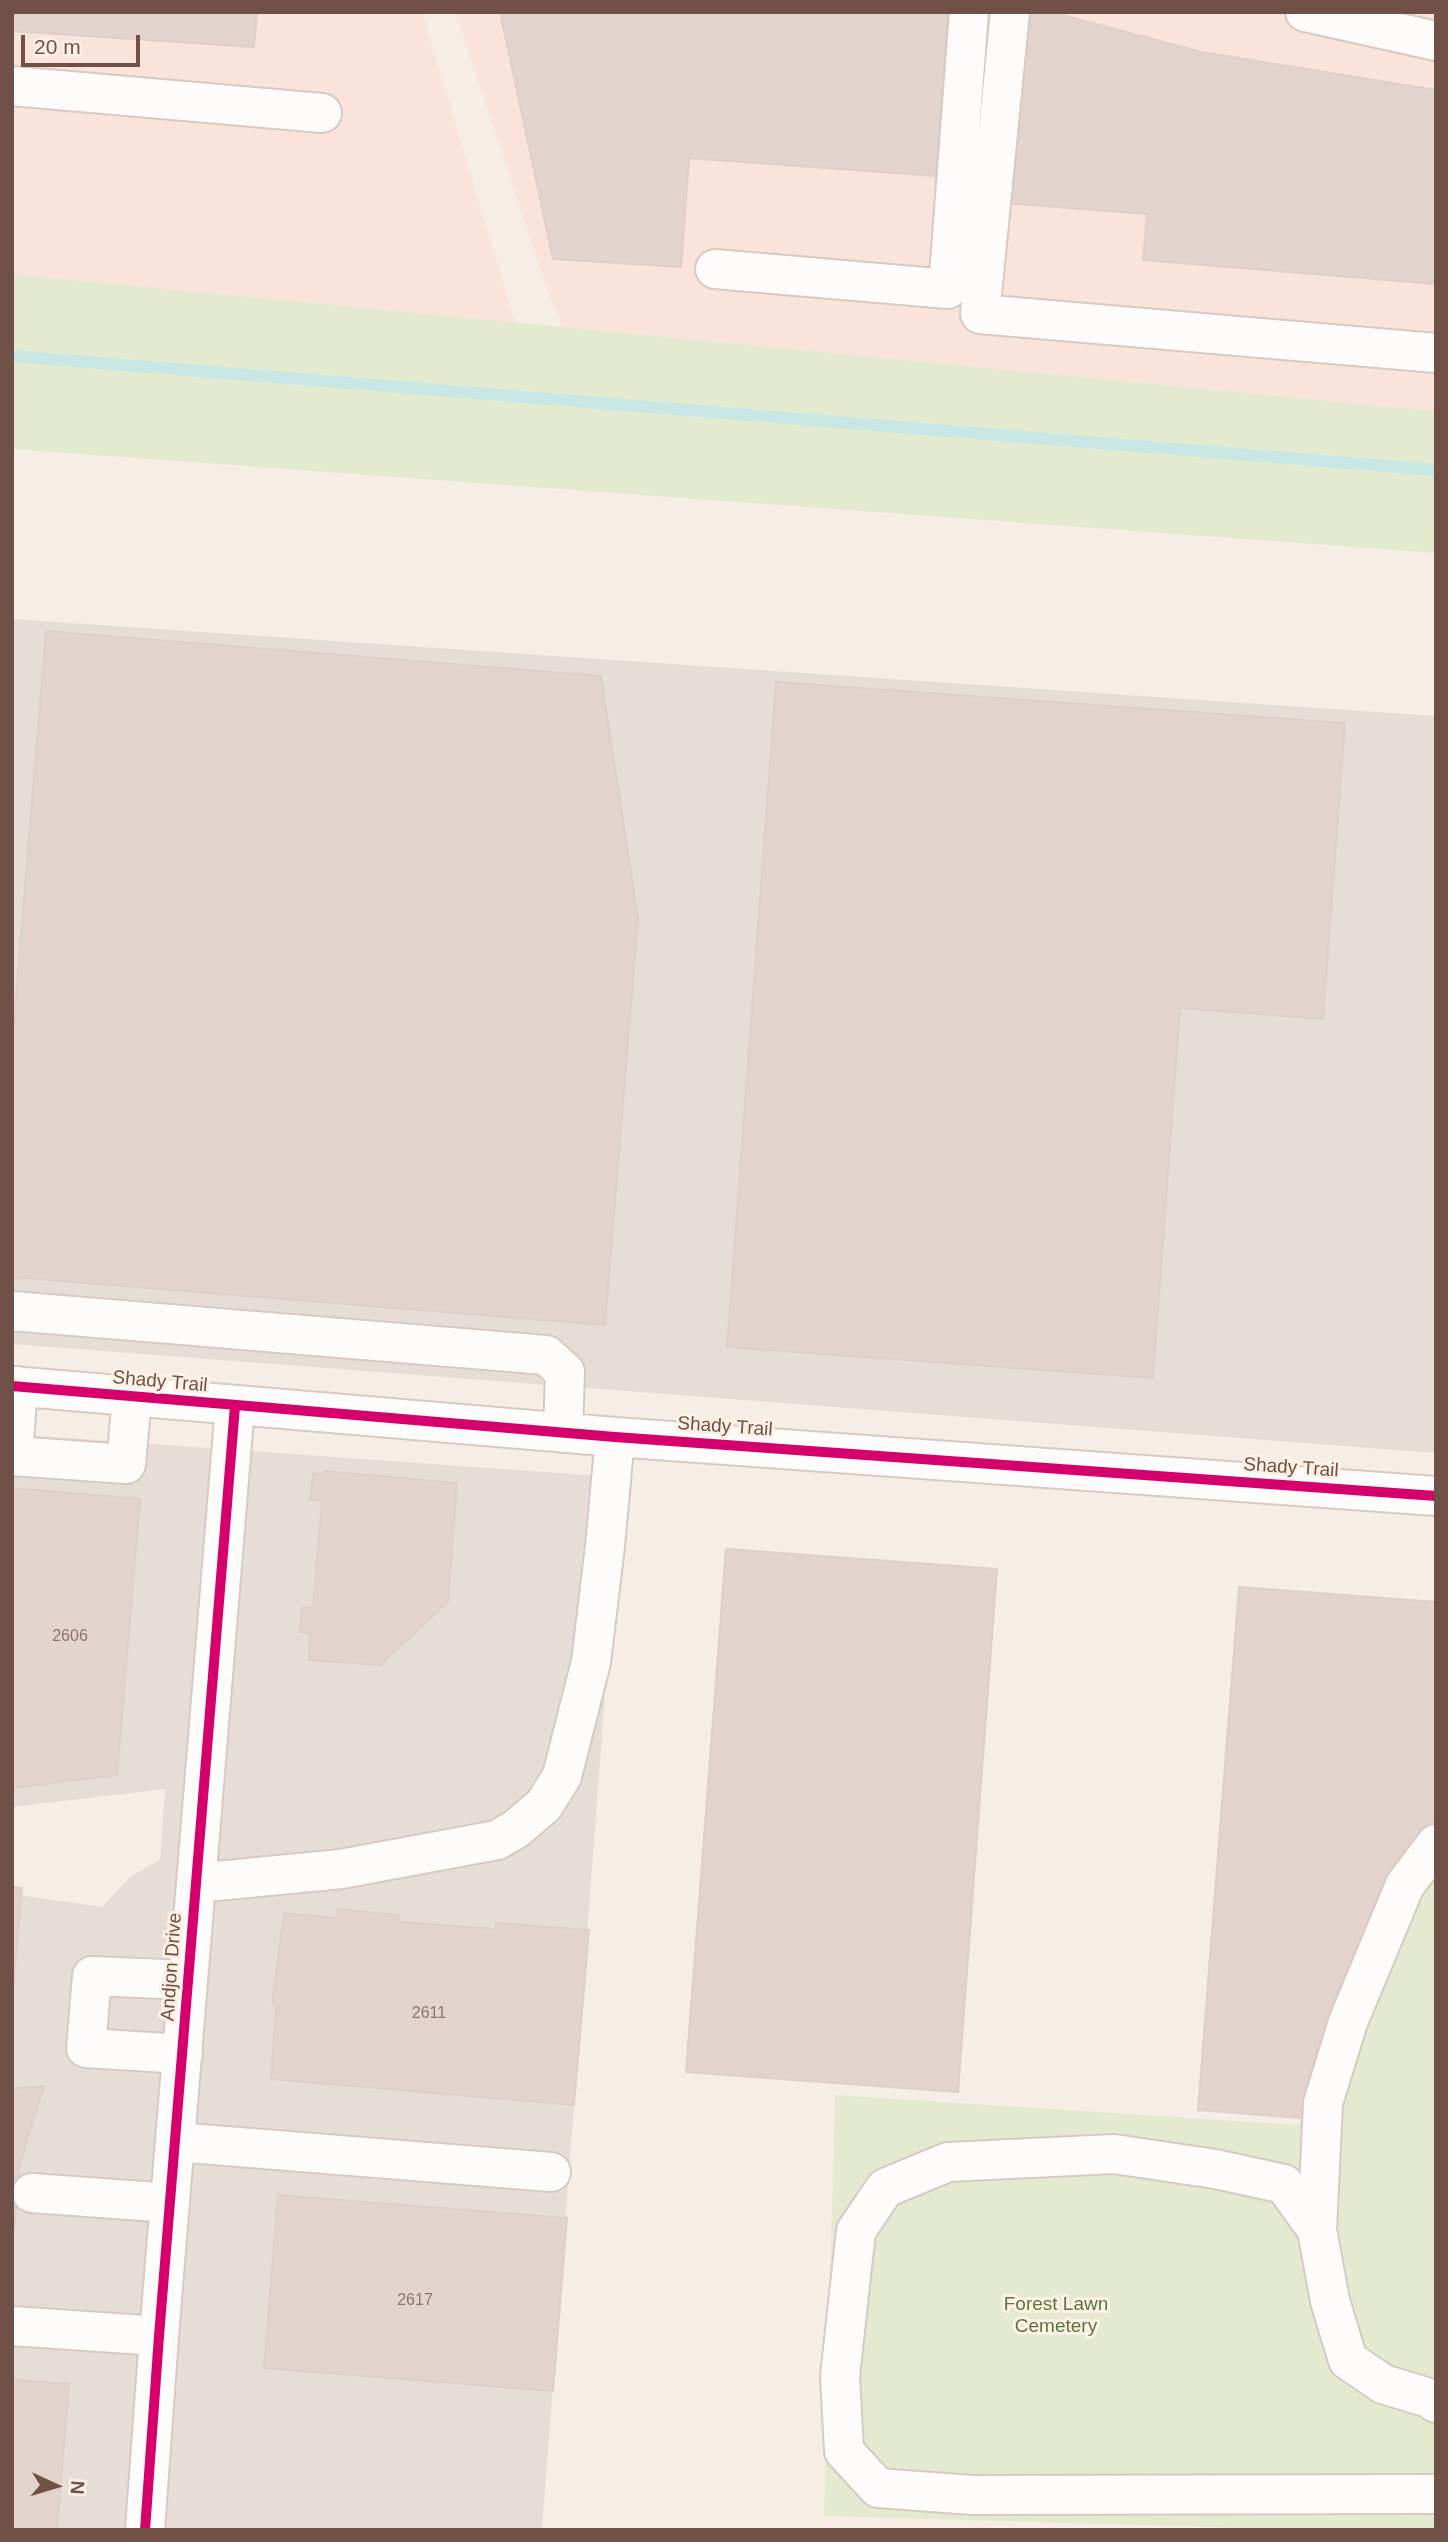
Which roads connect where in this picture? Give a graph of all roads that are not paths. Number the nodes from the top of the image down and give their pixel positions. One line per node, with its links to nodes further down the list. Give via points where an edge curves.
1 (969, 12): 7 (street, via 948,289)
2 (1010, 12): 8 (street, via 980,314)
3 (1305, 12): 4 (street)
4 (1436, 41)
5 (12, 86): 6 (street)
6 (322, 113)
7 (715, 269)
8 (1436, 353)
9 (12, 1311): 13 (street, via 546,1355 565,1372)
10 (15, 1386): 11 (street, Shady Trail); 11 (street, via 13,1456 126,1464)
11 (132, 1397): 12 (street, Shady Trail)
12 (235, 1406): 13 (street, Shady Trail); 17 (street, Andjon Drive)
13 (563, 1433): 14 (street, Shady Trail)
14 (615, 1437): 15 (street, Shady Trail); 17 (street, via 591,1662 562,1776 544,1805 497,1840 341,1868)
15 (1436, 1496)
16 (1436, 1844): 24 (street, via 1405,1885 1348,2022 1330,2080 1323,2103)
17 (196, 1883): 18 (street, Andjon Drive)
18 (188, 1980): 19 (street, Andjon Drive); 19 (street, via 92,1976 86,2048)
19 (183, 2054): 20 (street, Andjon Drive)
20 (176, 2142): 21 (street); 23 (street, Andjon Drive)
21 (551, 2172)
22 (32, 2193): 23 (street)
23 (170, 2203): 26 (street, Andjon Drive)
24 (1317, 2230): 27 (street, via 1329,2301 1348,2360 1383,2384); 28 (street, via 1284,2184 1114,2154 948,2162 885,2188 856,2231 840,2376 844,2451 878,2488 972,2495)
25 (12, 2326): 26 (street)
26 (159, 2336): 29 (street, Andjon Drive)
27 (1436, 2403)
28 (1436, 2494)
29 (145, 2530)

